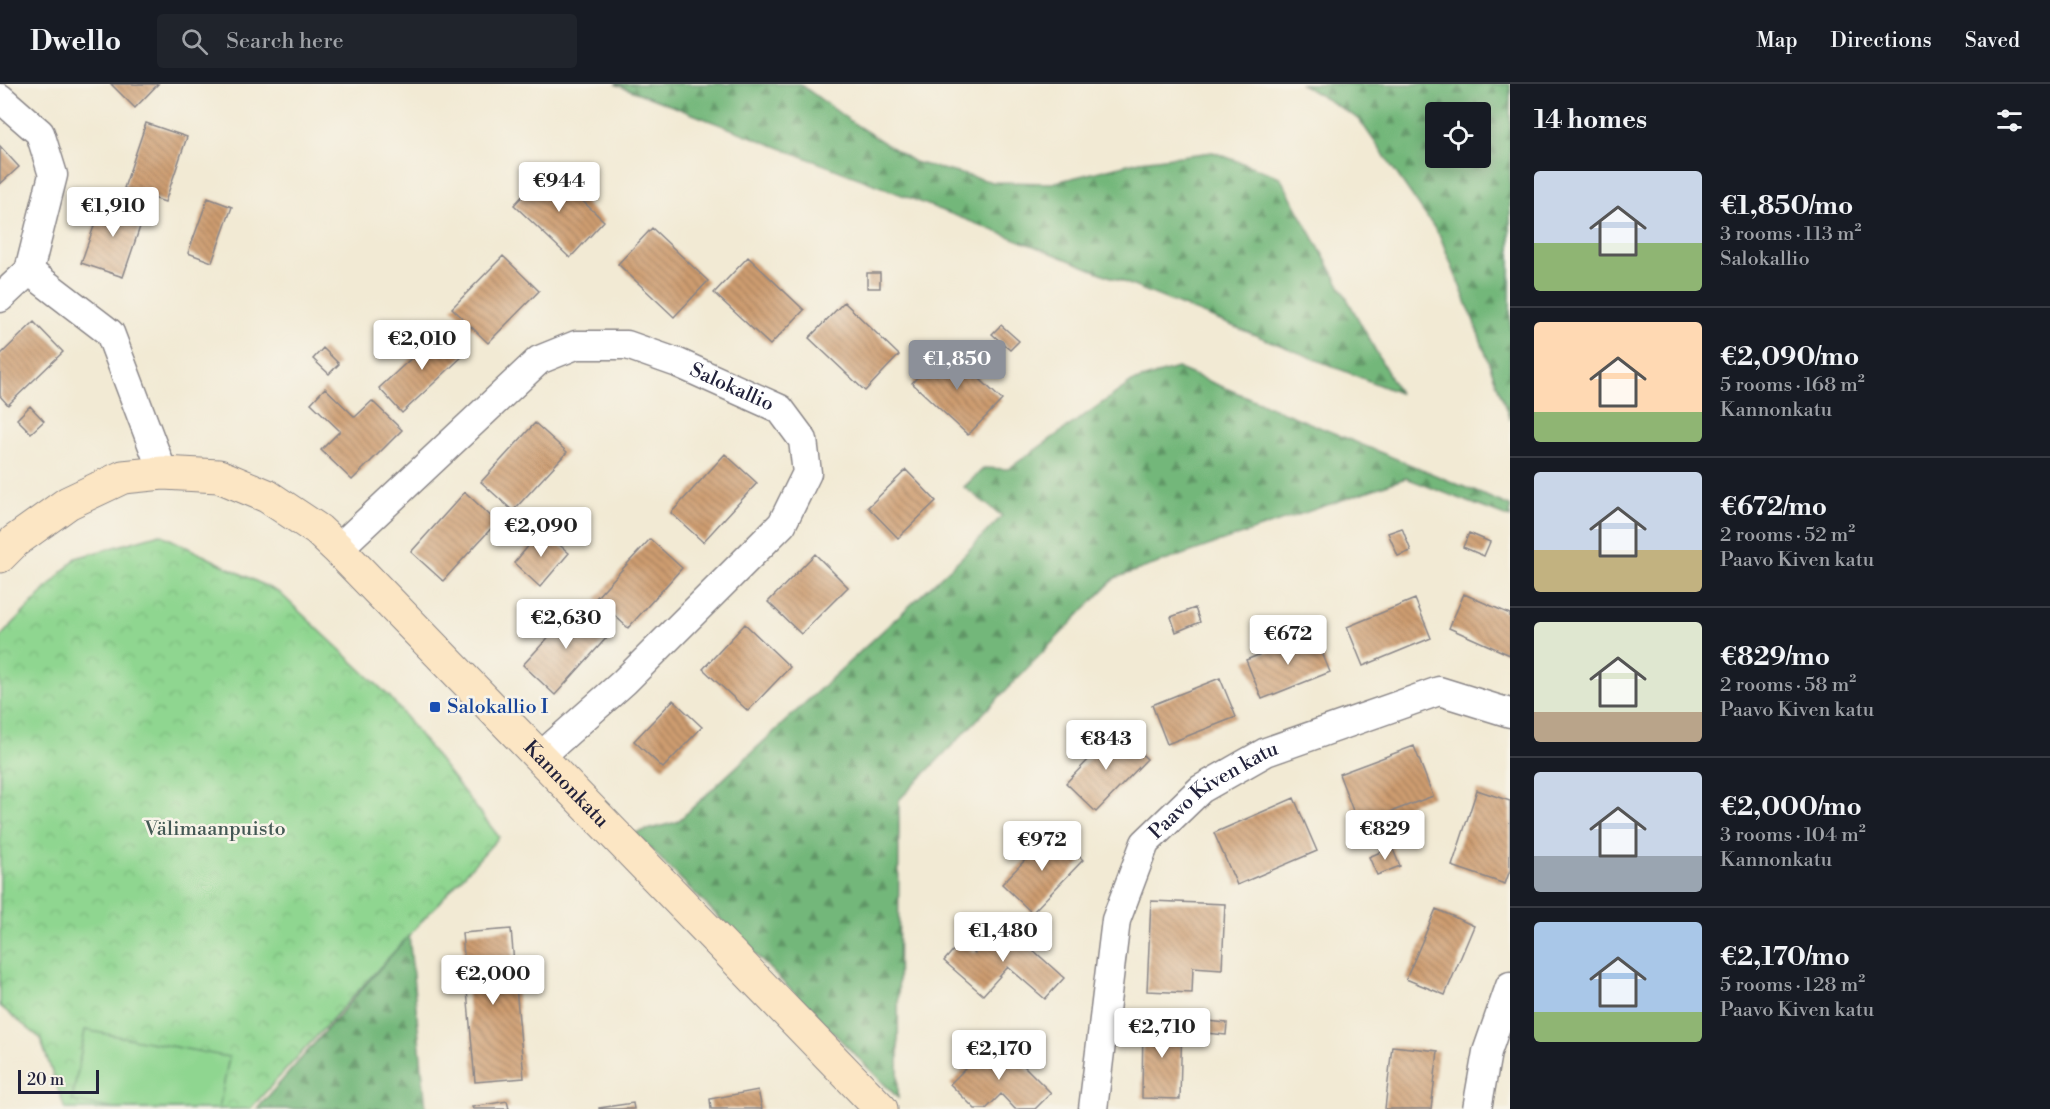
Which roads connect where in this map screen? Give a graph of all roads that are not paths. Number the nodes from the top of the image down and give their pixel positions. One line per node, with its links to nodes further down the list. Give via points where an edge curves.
1 (0, 98): 2 (street, via 40,133 53,175)
2 (29, 271): 3 (street); 4 (street, via 110,333)
3 (0, 297)
4 (163, 473): 5 (street, Kannonkatu, via 219,476 267,496 318,530); 6 (street, Kannonkatu, via 123,477 68,503)
5 (338, 549): 8 (street, Kannonkatu); 8 (street, Salokallio, via 539,360 576,345 627,345 678,363 780,409 803,440 807,473 782,524 624,682)
6 (0, 556)
7 (1510, 713): 11 (street, Paavo Kiven katu, via 1439,692 1266,752 1201,789 1145,843 1116,920)
8 (541, 756): 10 (street, Kannonkatu)
9 (1510, 986): 12 (street, via 1487,1052)
10 (881, 1109)
11 (1093, 1109)
12 (1477, 1109)

